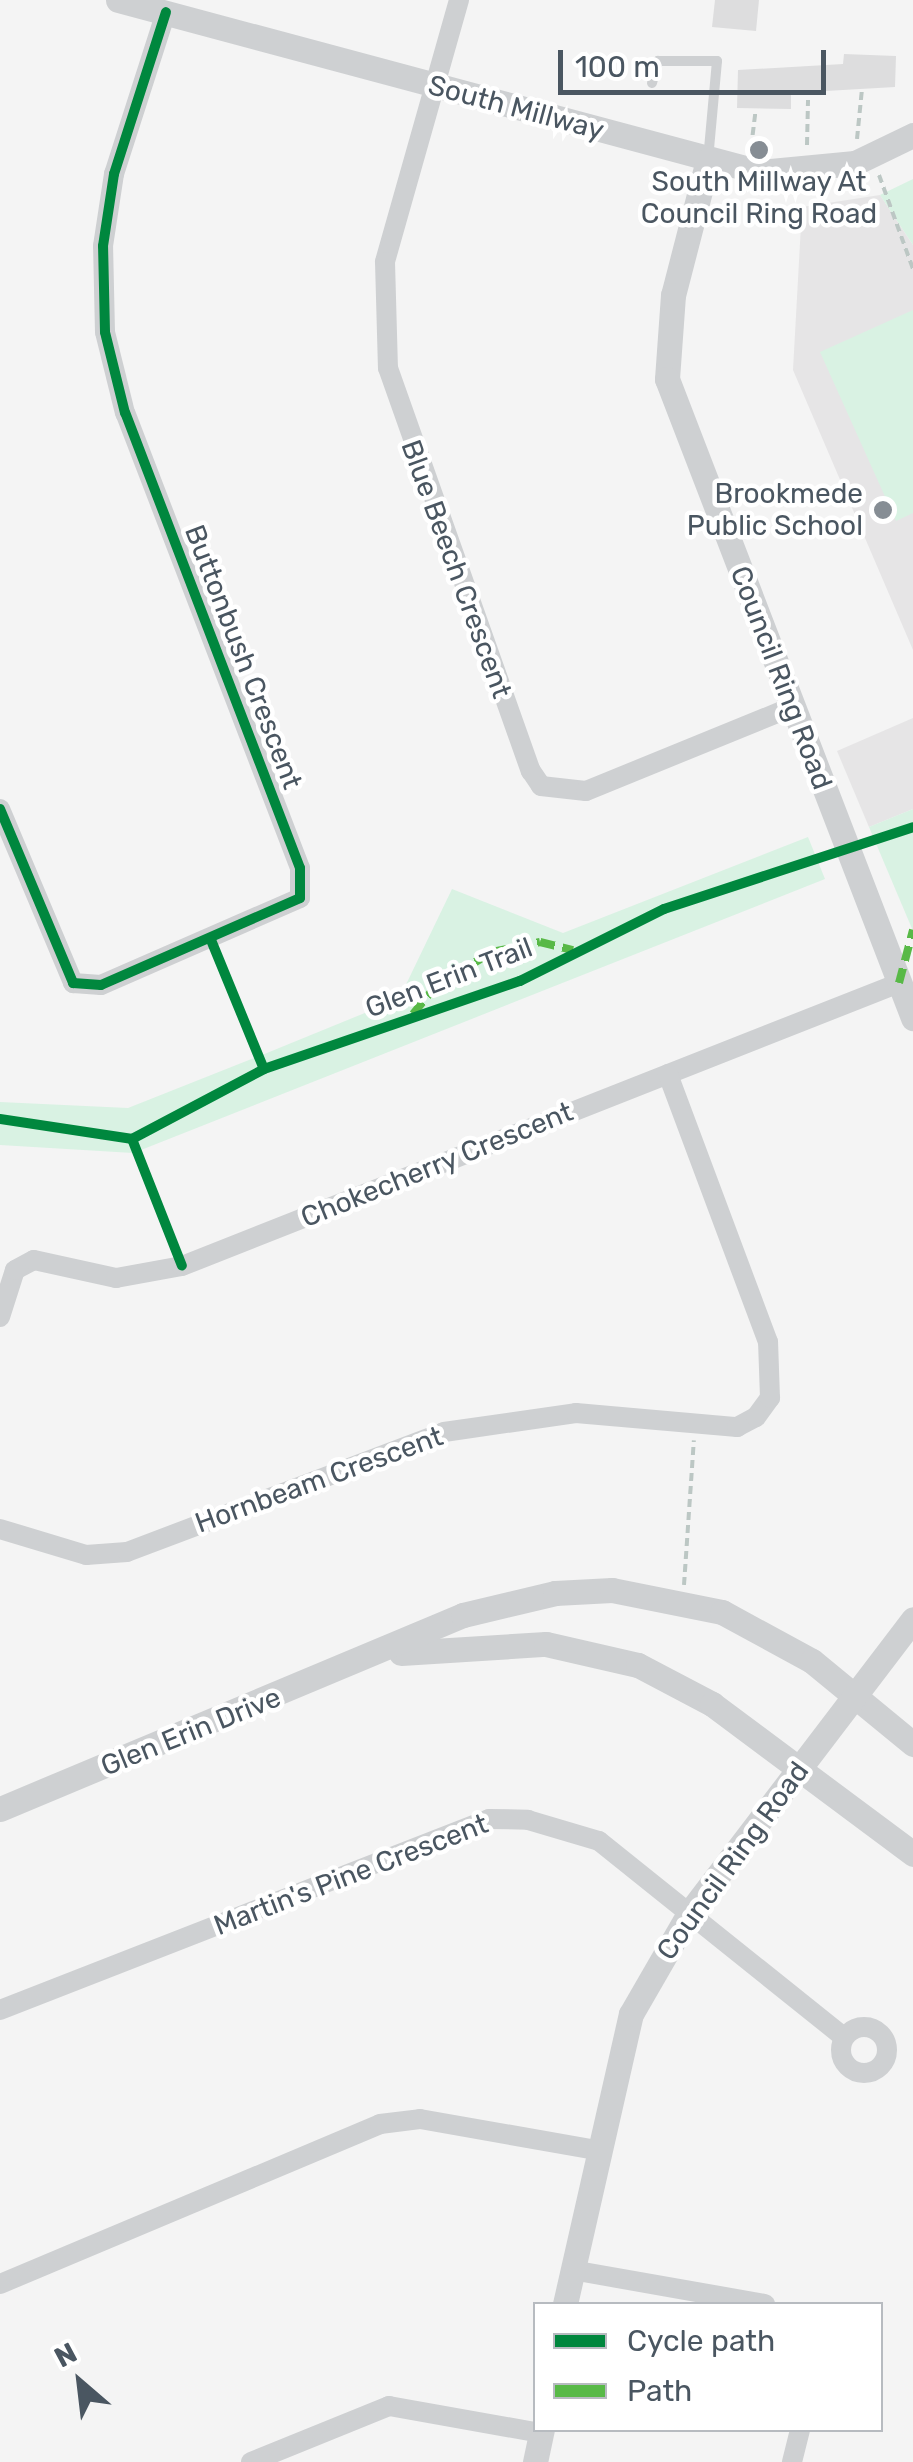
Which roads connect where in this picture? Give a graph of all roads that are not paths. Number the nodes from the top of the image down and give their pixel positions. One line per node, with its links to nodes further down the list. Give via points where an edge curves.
1 (118, 0): 3 (street, South Millway)
2 (458, 0): 5 (street, Blue Beech Crescent)
3 (166, 12): 5 (street, South Millway); 9 (street, Buttonbush Crescent, via 114,174 103,246 104,332 124,412 300,868 300,898 101,985 74,983)
4 (652, 82): 7 (lane, via 658,62 717,61)
5 (433, 86): 7 (street, South Millway); 8 (street, Blue Beech Crescent, via 384,262 388,368 530,771 542,786 586,791)
6 (913, 135): 7 (street, South Millway, via 864,159 806,169 748,169)
7 (708, 160): 8 (street, Council Ring Road, via 672,295 667,379)
8 (792, 707): 10 (street, Council Ring Road)
9 (0, 810)
10 (899, 983): 11 (street, Council Ring Road); 12 (street, Chokecherry Crescent)
11 (913, 1018)
12 (668, 1074): 13 (street, Chokecherry Crescent, via 152,1275 116,1278 34,1260 15,1270); 14 (street, Hornbeam Crescent, via 768,1342 770,1398 756,1417 737,1427 576,1413 444,1432 126,1552 86,1555)
13 (0, 1317)
14 (0, 1529)
15 (913, 1618): 17 (street, Council Ring Road)
16 (382, 1656): 17 (street, Glen Erin Drive, via 508,1601 612,1590 683,1601 768,1633); 19 (street, Glen Erin Drive, via 502,1642 599,1654 677,1682); 20 (street, Glen Erin Drive)
17 (856, 1695): 18 (street, Glen Erin Drive); 19 (street, Council Ring Road)
18 (913, 1744)
19 (799, 1772): 21 (street, Glen Erin Drive); 22 (street, Council Ring Road)
20 (0, 1808)
21 (913, 1854)
22 (690, 1912): 23 (street, Martin's Pine Crescent, via 599,1840 528,1820 489,1819); 24 (street, Martin's Pine Crescent); 25 (street, Council Ring Road, via 631,2014)
23 (0, 2010)
24 (844, 2038)
25 (595, 2150): 26 (street, Council Ring Road); 27 (street, via 420,2119 380,2124)
26 (572, 2270): 28 (street, Council Ring Road); 29 (street)
27 (0, 2284)
28 (566, 2302)
29 (754, 2302)
30 (533, 2430): 33 (street, via 389,2406)
31 (541, 2432): 34 (street)
32 (800, 2432): 35 (street)
33 (251, 2462)
34 (535, 2462)
35 (792, 2462)

